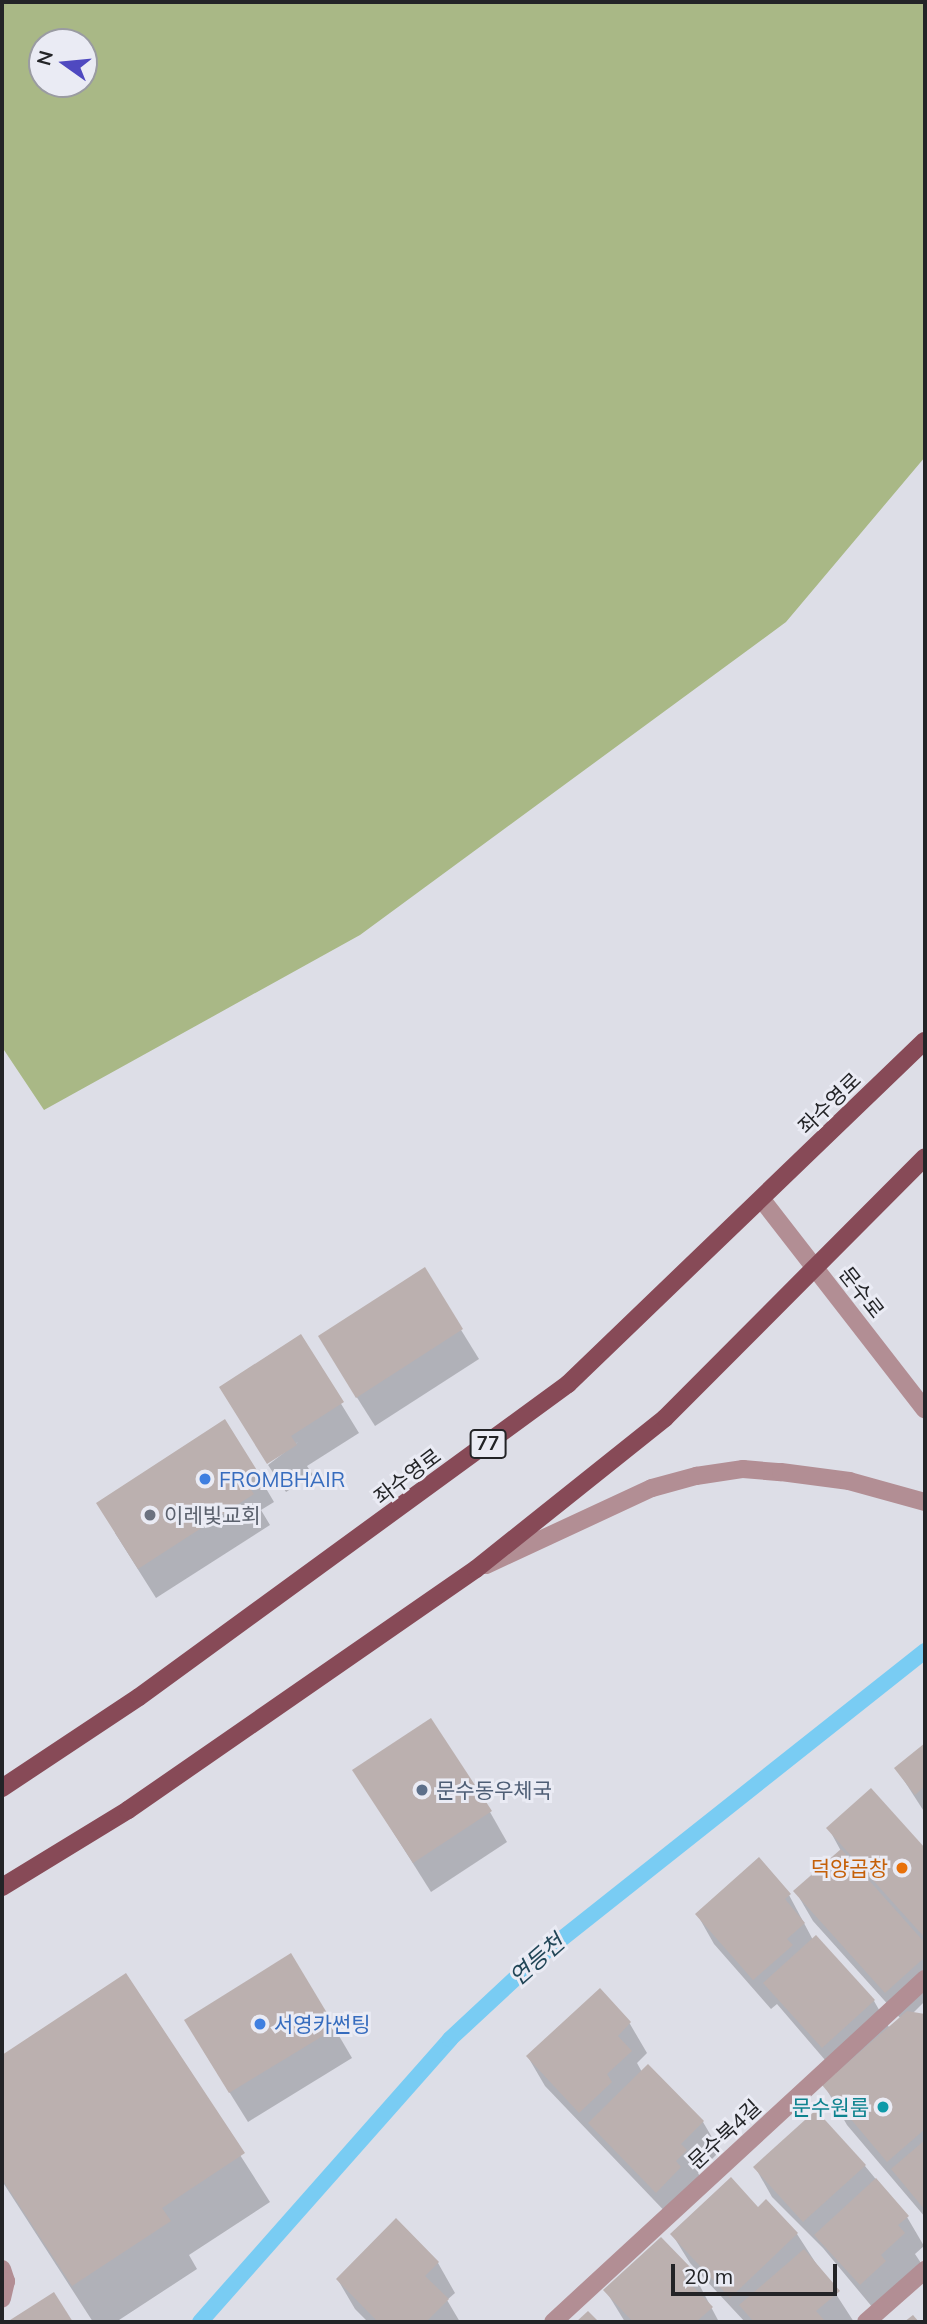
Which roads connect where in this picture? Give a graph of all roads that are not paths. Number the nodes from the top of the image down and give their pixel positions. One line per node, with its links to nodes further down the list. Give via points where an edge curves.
1 (925, 1041): 3 (main road, 좌수영로 / 77)
2 (925, 1157): 4 (main road)
3 (763, 1202): 4 (street, 문수로); 8 (main road, 좌수영로 / 77, via 568,1384 251,1617)
4 (816, 1270): 5 (street, 문수로); 7 (main road, via 665,1418)
5 (925, 1410)
6 (925, 1502): 7 (street, via 849,1481 781,1472 743,1469 696,1476 652,1488)
7 (476, 1569): 9 (main road, via 128,1810)
8 (2, 1788)
9 (2, 1887)
10 (925, 1979): 14 (street, 문수북4길)
11 (2, 2269): 13 (street, via 6,2281)
12 (925, 2270): 15 (street)
13 (2, 2299)
14 (553, 2322)
15 (866, 2322)

